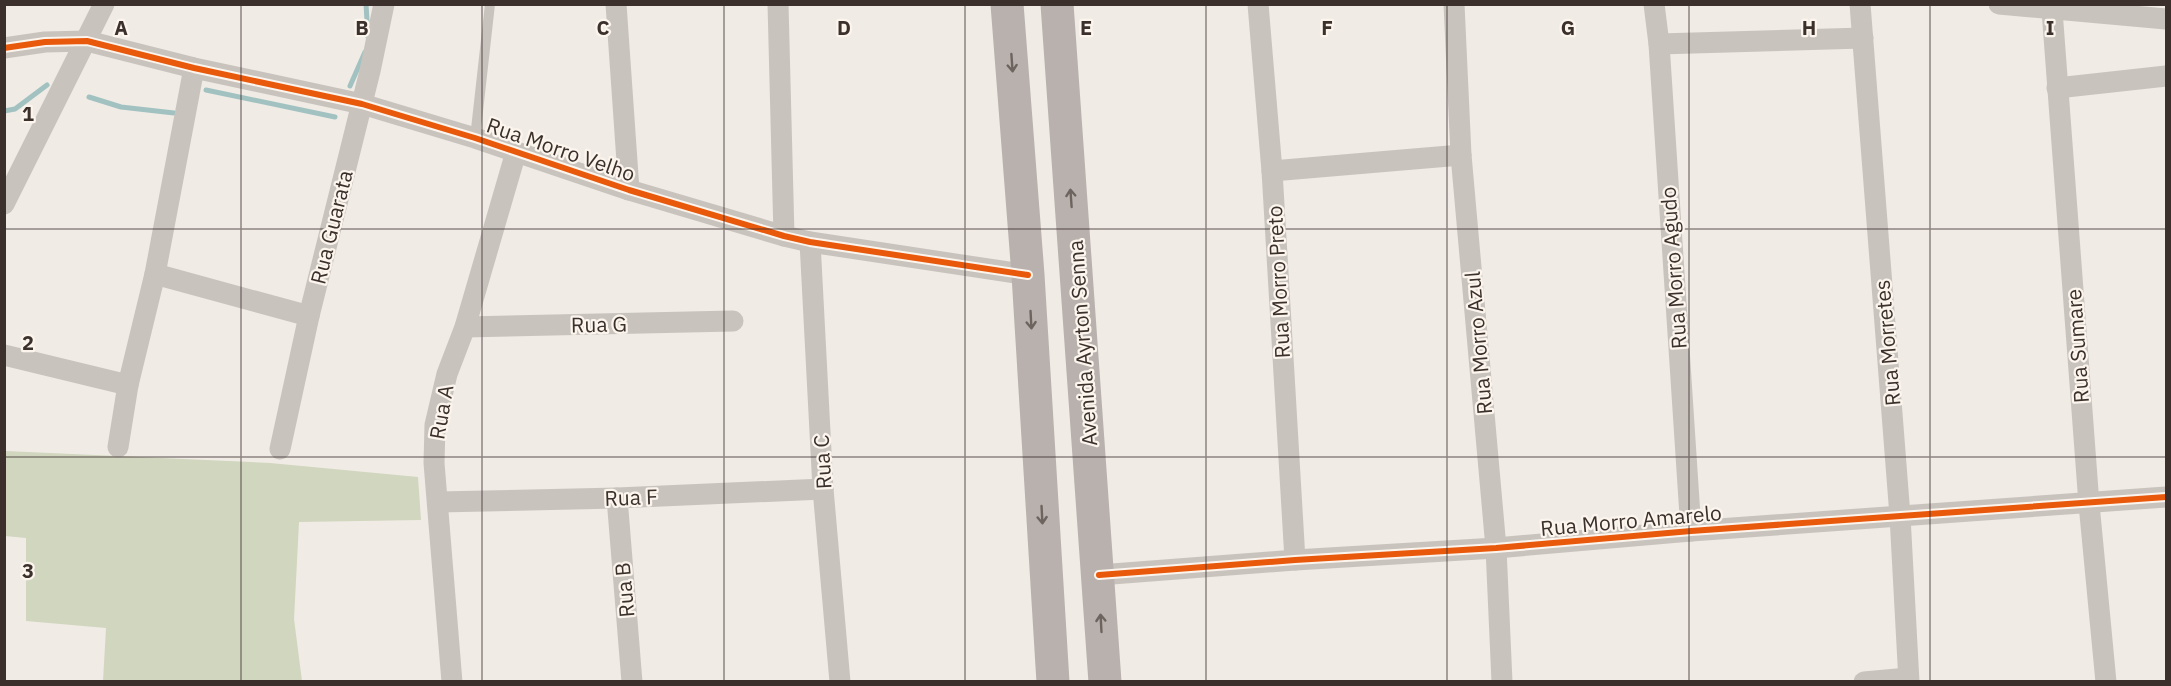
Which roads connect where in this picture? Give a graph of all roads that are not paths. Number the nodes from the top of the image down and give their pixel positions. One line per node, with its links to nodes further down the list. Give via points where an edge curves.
1 (104, 4): 16 (street)
2 (384, 4): 22 (street, Rua Guarata)
3 (490, 4): 23 (lane)
4 (616, 4): 27 (street)
5 (778, 4): 29 (street)
6 (1007, 4): 32 (main road, one-way to 32)
7 (1057, 4): 49 (main road, Avenida Ayrton Senna, one-way to 7)
8 (1258, 4): 26 (street, Rua Morro Preto)
9 (1454, 4): 25 (street, Rua Morro Azul)
10 (1654, 4): 17 (street, Rua Morro Agudo)
11 (1860, 4): 15 (street, Rua Morretes)
12 (1999, 4): 13 (street)
13 (2052, 10): 14 (street); 21 (street, Rua Sumare)
14 (2166, 19)
15 (1863, 38): 17 (street); 45 (street, Rua Morretes)
16 (87, 41): 18 (street, Rua Morro Velho); 19 (street, Rua Morro Velho); 28 (street)
17 (1659, 44): 46 (street, Rua Morro Agudo)
18 (4, 48)
19 (194, 68): 22 (street, Rua Morro Velho); 31 (street)
20 (2166, 76): 21 (street)
21 (2057, 88): 44 (street, Rua Sumare)
22 (362, 104): 23 (street, Rua Morro Velho); 33 (street, Rua Guarata)
23 (476, 138): 24 (street, Rua Morro Velho)
24 (516, 152): 27 (street, Rua Morro Velho); 35 (street, Rua A)
25 (1461, 155): 26 (street); 47 (street, Rua Morro Azul)
26 (1272, 171): 48 (street, Rua Morro Preto)
27 (629, 190): 29 (street, Rua Morro Velho)
28 (4, 204)
29 (784, 236): 30 (street, Rua Morro Velho)
30 (810, 242): 32 (street, Rua Morro Velho); 40 (street, Rua C)
31 (154, 274): 33 (street); 37 (street)
32 (1028, 275): 54 (main road, one-way to 54)
33 (309, 316): 39 (street, Rua Guarata)
34 (733, 321): 35 (street, Rua G)
35 (465, 327): 43 (street, Rua A, via 447,374 435,425)
36 (4, 354): 37 (street)
37 (128, 385): 38 (street)
38 (118, 447)
39 (280, 449)
40 (823, 489): 42 (street, Rua F); 53 (street, Rua C)
41 (2166, 497): 44 (street, Rua Morro Amarelo)
42 (617, 498): 43 (street, Rua F); 52 (street, Rua B)
43 (438, 502): 51 (street, Rua A)
44 (2090, 504): 45 (street, Rua Morro Amarelo); 58 (street, Rua Sumare)
45 (1900, 516): 46 (street, Rua Morro Amarelo); 50 (street, Rua Morretes)
46 (1691, 531): 47 (street, Rua Morro Amarelo)
47 (1496, 548): 48 (street, Rua Morro Amarelo); 56 (street, Rua Morro Azul)
48 (1295, 560): 49 (street, Rua Morro Amarelo)
49 (1099, 575): 55 (main road, Avenida Ayrton Senna, one-way to 49)
50 (1909, 680): 57 (street)
51 (452, 681)
52 (632, 681)
53 (840, 681)
54 (1053, 681)
55 (1105, 681)
56 (1502, 681)
57 (1864, 681)
58 (2106, 681)

